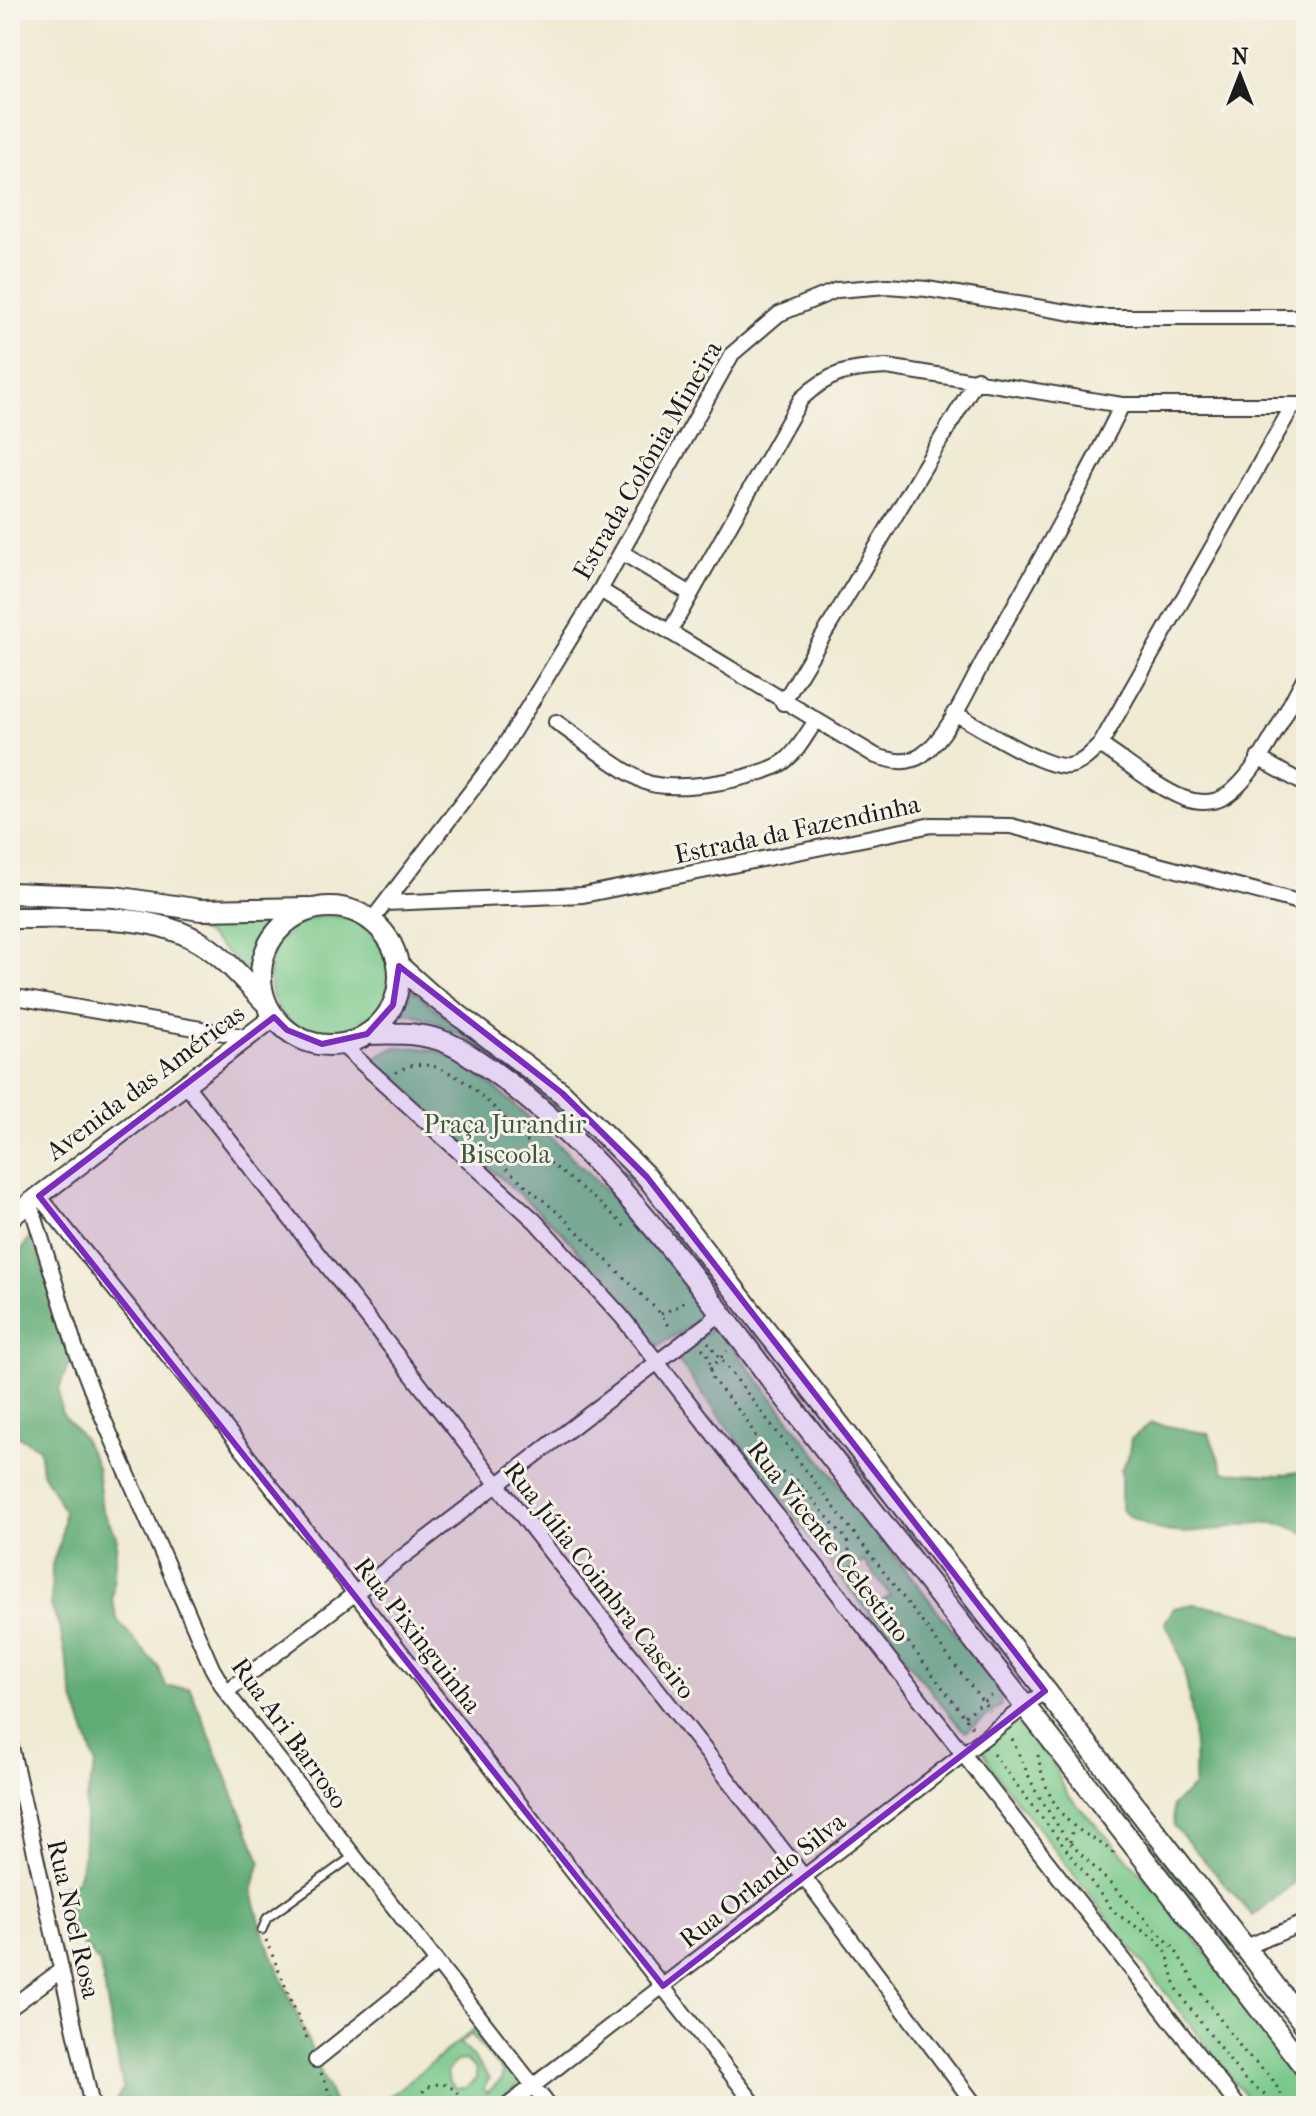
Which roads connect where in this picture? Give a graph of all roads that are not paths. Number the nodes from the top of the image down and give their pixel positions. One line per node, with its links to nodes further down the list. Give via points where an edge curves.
1 (1306, 317): 5 (street, Estrada Colônia Mineira, via 1097,317 887,286 816,296 779,314 732,354)
2 (977, 379): 3 (street); 7 (street, via 887,367 852,369 822,379 801,399); 10 (street)
3 (1122, 405): 4 (street); 11 (street)
4 (1299, 406): 14 (street)
5 (621, 552): 6 (street, Estrada Colônia Mineira); 7 (street)
6 (600, 590): 8 (street); 18 (street, Estrada Colônia Mineira, via 498,756)
7 (691, 594): 8 (street)
8 (670, 631): 10 (street)
9 (1306, 675): 15 (street)
10 (783, 703): 13 (street)
11 (954, 713): 13 (street, via 924,754 896,762); 14 (street, via 1052,764 1073,765)
12 (556, 722): 13 (street, via 644,782 681,788 782,764)
13 (815, 722)
14 (1100, 745): 15 (street, via 1182,797 1206,803 1233,790)
15 (1258, 758): 16 (street)
16 (1306, 785)
17 (10, 893): 20 (main road, via 115,897 201,910)
18 (385, 903): 19 (street, Estrada da Fazendinha, via 583,895 932,825 1011,826); 22 (street, Estrada Colônia Mineira)
19 (1306, 904)
20 (320, 907): 22 (main road, via 347,909); 25 (main road, via 282,926 269,942 261,983)
21 (10, 918): 25 (main road, via 127,921 181,934 223,959)
22 (372, 920): 23 (main road, via 389,941)
23 (399, 966): 26 (main road, via 393,1005); 36 (main road, via 562,1093 647,1177)
24 (10, 996): 27 (street)
25 (270, 1010): 27 (street, Avenida das Américas); 28 (main road, via 303,1040)
26 (367, 1034): 28 (main road); 32 (main road, via 411,1033 453,1046 528,1100 635,1208)
27 (247, 1037): 29 (street, Avenida das Américas)
28 (341, 1044): 33 (street, Rua Vicente Celestino, via 546,1232)
29 (186, 1085): 30 (street, Avenida das Américas); 34 (street, Rua Júlia Coimbra Caseiro)
30 (35, 1199): 31 (street, Avenida das Américas); 35 (street, Rua Pixinguinha); 37 (street, Rua Ari Barroso, via 76,1350)
31 (10, 1218)
32 (719, 1315): 33 (street); 38 (main road)
33 (656, 1361): 34 (street); 40 (street, Rua Vicente Celestino)
34 (495, 1485): 35 (street); 42 (street, Rua Júlia Coimbra Caseiro)
35 (355, 1593): 37 (street); 48 (street, Rua Pixinguinha)
36 (1045, 1691): 38 (street, Rua Orlando Silva); 45 (main road)
37 (226, 1692): 41 (street, Rua Ari Barroso)
38 (1027, 1705): 40 (street, Rua Orlando Silva); 52 (main road)
39 (10, 1742): 47 (street, Rua Noel Rosa)
40 (966, 1754): 42 (street, Rua Orlando Silva); 54 (street, Rua Vicente Celestino)
41 (352, 1857): 44 (lane, via 267,1918); 46 (street, Rua Ari Barroso)
42 (804, 1877): 48 (street, Rua Orlando Silva); 59 (street, Rua Júlia Coimbra Caseiro)
43 (1306, 1922): 45 (street)
44 (262, 1930)
45 (1246, 1947): 50 (main road)
46 (437, 1963): 51 (street); 53 (street, Rua Ari Barroso)
47 (60, 1971): 49 (street); 55 (street, Rua Noel Rosa)
48 (663, 1986): 53 (street, Rua Orlando Silva); 58 (street, Rua Pixinguinha)
49 (10, 2008)
50 (1306, 2025)
51 (316, 2060)
52 (1306, 2069)
53 (533, 2085): 56 (street, Rua Orlando Silva); 57 (street, Rua Ari Barroso)
54 (1232, 2104)
55 (92, 2106)
56 (507, 2106)
57 (549, 2106)
58 (756, 2106)
59 (976, 2106)

